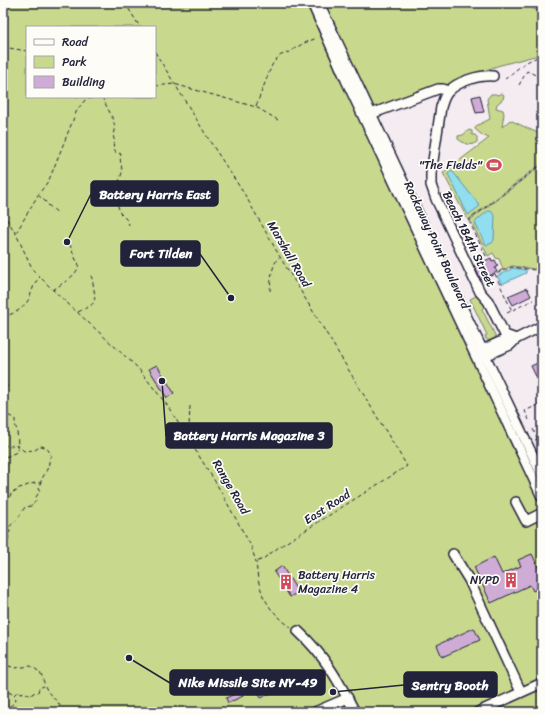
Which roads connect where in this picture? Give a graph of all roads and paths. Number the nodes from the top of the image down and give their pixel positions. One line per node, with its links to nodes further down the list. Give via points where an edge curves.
1 (125, 3): 4 (path)
2 (312, 3): 22 (street, Rockaway Point Boulevard)
3 (319, 3): 20 (street, Rockaway Point Boulevard)
4 (139, 26)
5 (317, 38): 19 (path, via 279,56 272,65)
6 (3, 47): 7 (path)
7 (26, 51)
8 (156, 54): 13 (path, Marshall Road)
9 (542, 56): 12 (path, via 520,65)
10 (493, 76): 16 (street, via 468,80)
11 (542, 78): 14 (path, via 527,71)
12 (505, 79)
13 (174, 84): 15 (path); 19 (path); 30 (path, Marshall Road, via 245,195)
14 (519, 85)
15 (156, 86)
16 (448, 91): 20 (street, via 438,89); 51 (street, Beach 184th Street, via 441,107 431,185 480,292 488,301 505,335)
17 (92, 98): 24 (path, via 85,100 77,110 49,180)
18 (103, 98): 27 (path, via 115,123 113,147 115,152 121,154 119,159 122,170 114,193 120,213)
19 (256, 107): 21 (path)
20 (371, 114): 22 (street, Rockaway Point Boulevard)
21 (278, 120)
22 (373, 128): 52 (street, Rockaway Point Boulevard)
23 (542, 164): 31 (path, via 468,221 486,256)
24 (38, 195): 26 (path); 28 (path)
25 (3, 213): 28 (path, Range Road)
26 (58, 213)
27 (129, 225)
28 (16, 234): 37 (path, Range Road, via 33,270)
29 (67, 242): 39 (path, via 68,240 78,261 78,269)
30 (280, 257): 40 (path, via 273,270); 70 (path, Marshall Road)
31 (472, 262)
32 (528, 269): 33 (path); 34 (path); 36 (path, via 512,267)
33 (542, 271)
34 (528, 273)
35 (90, 274): 47 (path, via 95,302)
36 (495, 274): 38 (path); 45 (path)
37 (40, 277): 39 (path, Range Road); 49 (path, via 27,303 14,314)
38 (481, 281)
39 (53, 290): 47 (path, Range Road)
40 (270, 291)
41 (525, 299): 44 (path)
42 (533, 300): 44 (path)
43 (511, 303): 45 (path)
44 (527, 303): 46 (path)
45 (509, 304): 46 (path)
46 (512, 311): 48 (path)
47 (78, 313): 65 (path, Range Road, via 138,368 167,405)
48 (507, 314)
49 (3, 317)
50 (542, 326): 51 (street)
51 (516, 339): 52 (street, via 510,345)
52 (482, 356): 60 (street, Rockaway Point Boulevard)
53 (3, 378): 54 (path, via 7,387)
54 (3, 392)
55 (542, 403): 58 (path, via 525,411)
56 (190, 406): 65 (path)
57 (3, 417): 68 (path, via 6,414 15,420)
58 (528, 420)
59 (3, 429): 62 (path)
60 (515, 430): 71 (street, Rockaway Point Boulevard); 73 (street, Rockaway Point Boulevard)
61 (533, 430): 64 (path)
62 (3, 435)
63 (542, 438): 64 (path)
64 (537, 439): 66 (path)
65 (191, 442): 81 (path, Range Road, via 247,539)
66 (531, 442)
67 (3, 444): 68 (path, via 9,447)
68 (18, 446): 69 (path, via 17,452); 72 (path, via 24,451 35,450 41,446 49,450 51,456)
69 (3, 458)
70 (407, 466): 81 (path, East Road)
71 (542, 475)
72 (40, 483): 74 (path, via 19,488); 78 (path, via 36,501 25,507)
73 (542, 497)
74 (3, 500)
75 (516, 502): 76 (street, via 526,521)
76 (542, 513)
77 (3, 527): 78 (path)
78 (9, 527): 79 (path, via 7,543)
79 (3, 544)
80 (453, 554): 87 (street, via 469,580)
81 (256, 562): 82 (path, Range Road, via 263,596 271,609)
82 (298, 631): 89 (street, via 325,660)
83 (3, 671): 86 (path, via 9,666 31,666 41,673)
84 (3, 681): 88 (path, via 5,690)
85 (542, 682): 87 (street)
86 (44, 686): 88 (path, via 38,688 38,692 31,696 24,692 17,692); 91 (path, via 55,698)
87 (521, 692): 94 (street)
88 (14, 695): 90 (path, via 15,702)
89 (348, 698): 92 (street); 93 (street)
90 (3, 708)
91 (62, 712)
92 (315, 712)
93 (355, 712)
94 (478, 712)

